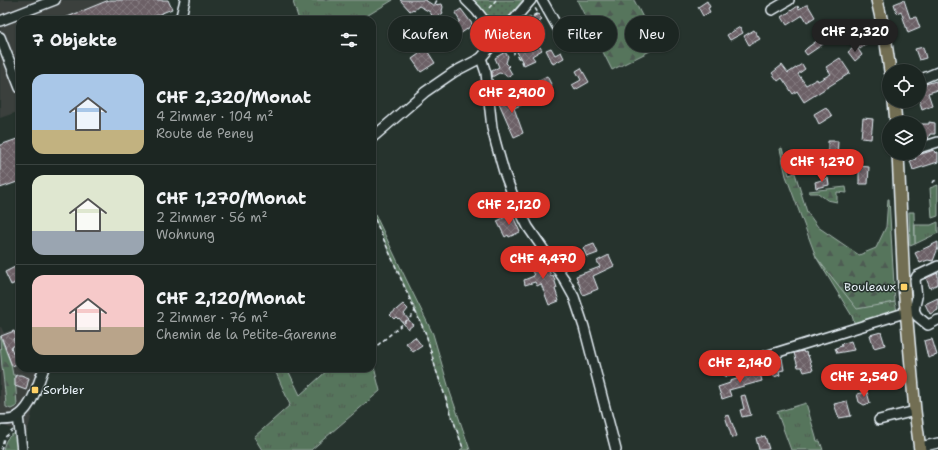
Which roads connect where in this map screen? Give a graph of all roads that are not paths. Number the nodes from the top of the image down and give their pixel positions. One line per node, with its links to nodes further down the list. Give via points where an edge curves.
1 (55, 0): 13 (street)
2 (185, 0): 9 (street)
3 (466, 0): 10 (street)
4 (542, 0): 12 (street)
5 (789, 0): 8 (street)
6 (876, 0): 17 (main road)
7 (533, 3): 11 (street)
8 (772, 10)
9 (181, 16)
10 (482, 16)
11 (520, 16)
12 (553, 19)
13 (0, 21)
14 (0, 37): 20 (street)
15 (486, 52): 16 (street)
16 (481, 58): 21 (street, via 454,72 425,92); 37 (street, via 486,73 492,128 504,172 528,227 574,297)
17 (889, 64)
18 (938, 72): 19 (street)
19 (926, 77)
20 (16, 78)
21 (376, 135)
22 (938, 142): 23 (street)
23 (926, 146)
24 (898, 160): 26 (main road, via 902,270)
25 (938, 266): 26 (street, via 917,276 917,297)
26 (910, 311): 27 (street, via 928,325); 28 (street, via 746,362); 30 (main road)
27 (938, 320)
28 (727, 371)
29 (42, 372): 31 (street, via 30,403)
30 (915, 411): 33 (street); 35 (main road)
31 (18, 416): 32 (street); 36 (street)
32 (0, 420)
33 (879, 420)
34 (938, 443): 35 (street)
35 (920, 448)
36 (22, 450)
37 (616, 450)

